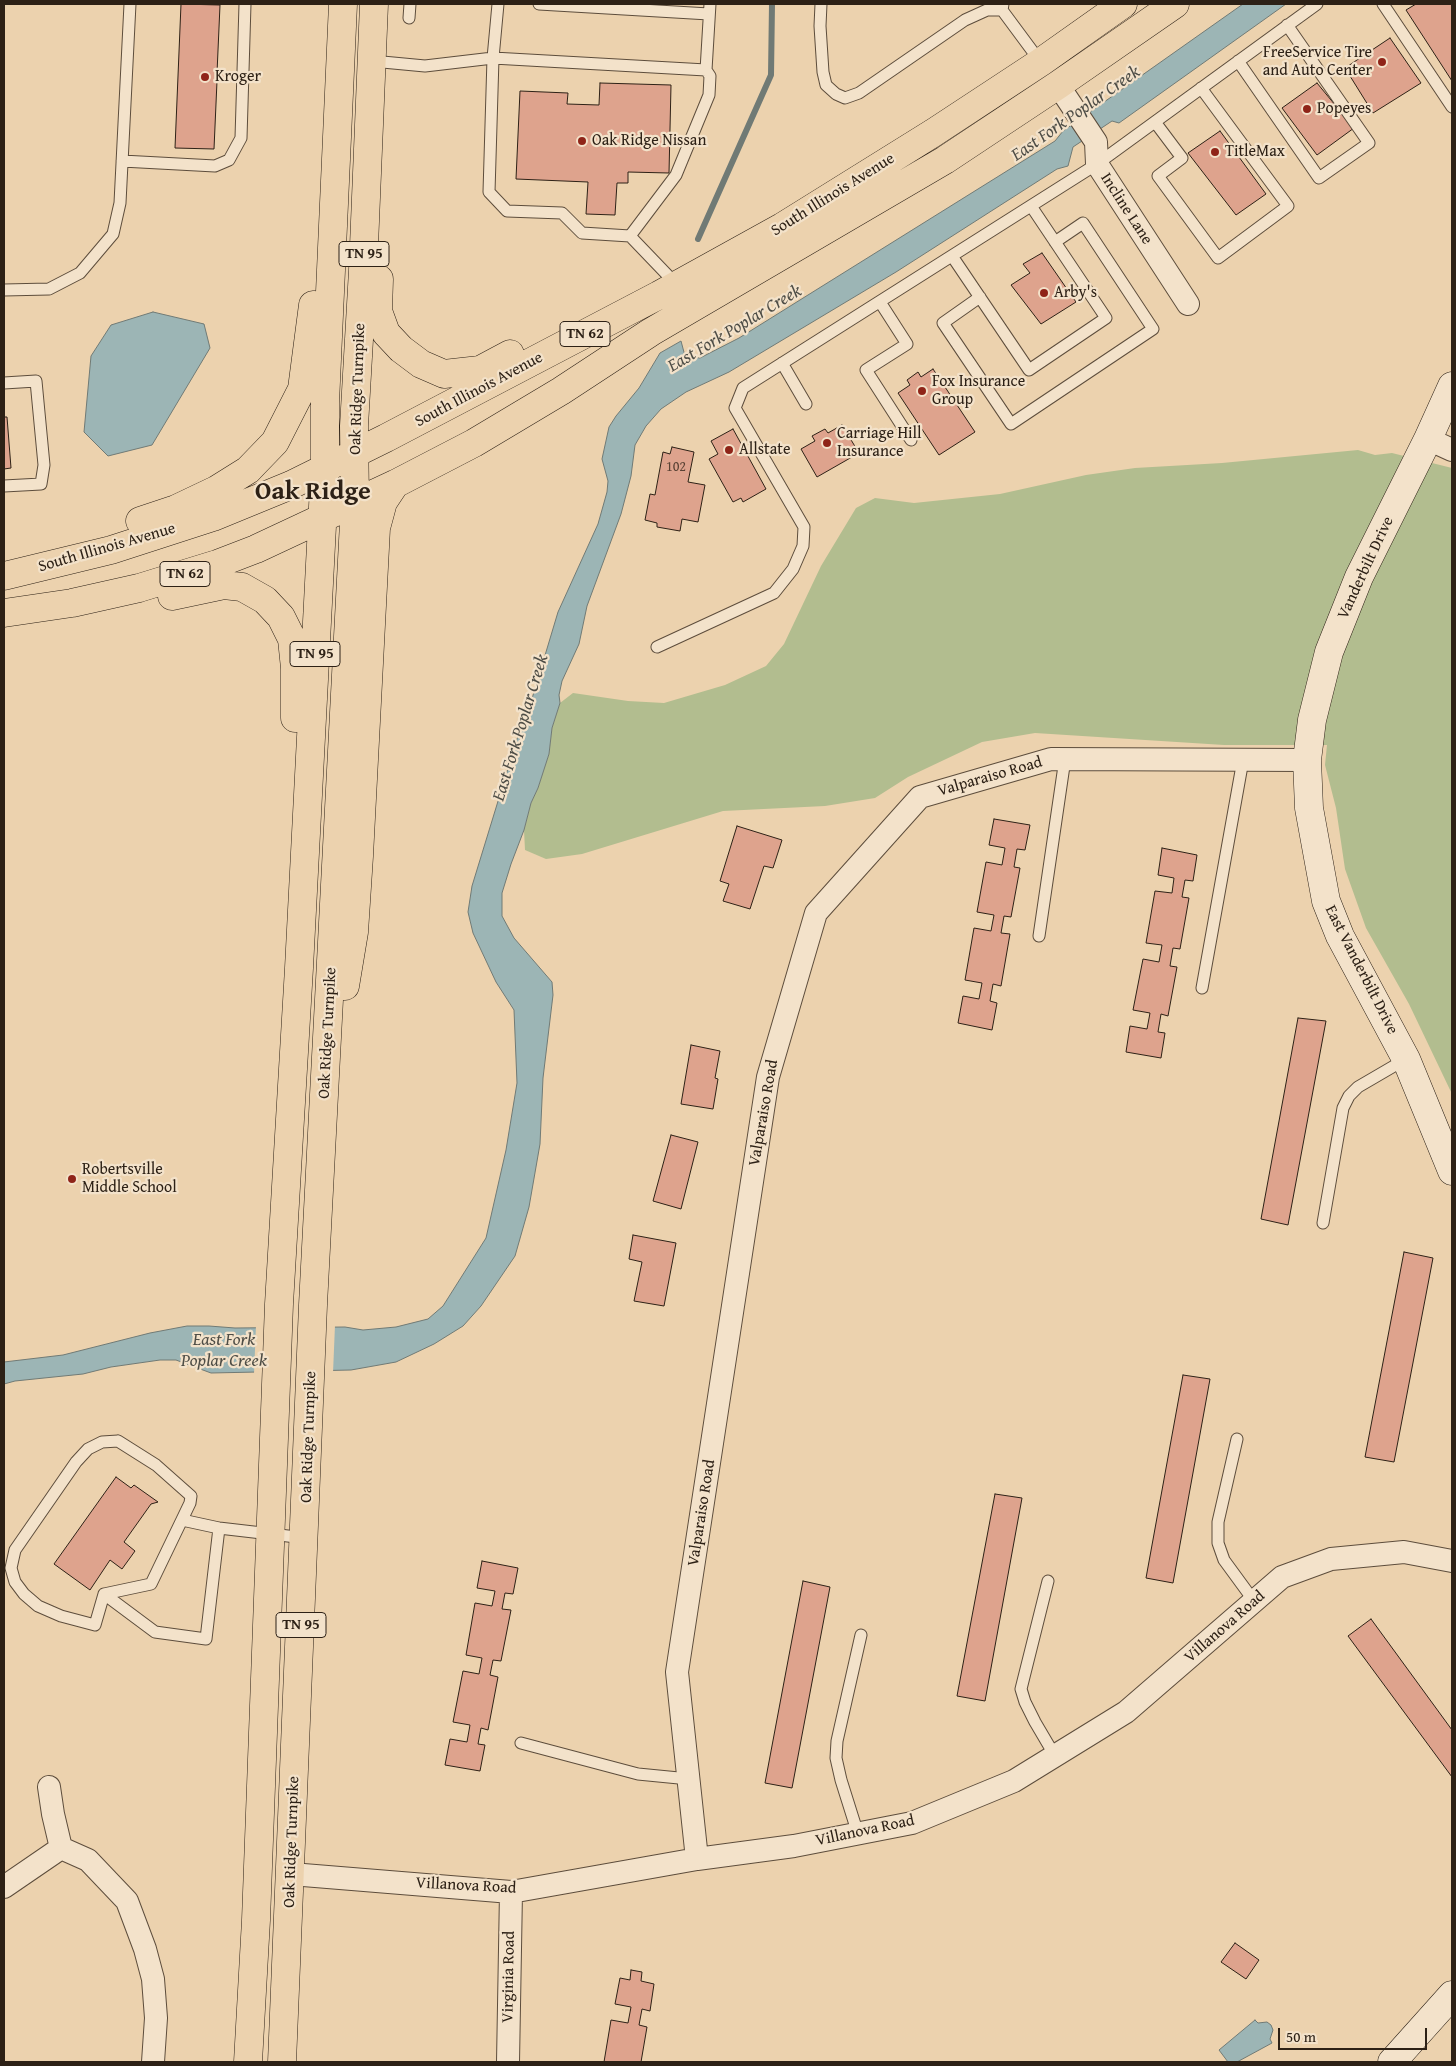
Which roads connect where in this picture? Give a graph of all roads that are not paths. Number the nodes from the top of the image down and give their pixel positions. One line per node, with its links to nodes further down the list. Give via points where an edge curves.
1 (130, 4): 29 (lane)
2 (244, 4): 29 (lane, via 241,138 229,160 214,166)
3 (329, 4): 25 (highway)
4 (342, 4): 25 (highway, Oak Ridge Turnpike / TN 95)
5 (374, 4): 19 (highway, Oak Ridge Turnpike / TN 95)
6 (410, 4): 16 (lane)
7 (498, 4): 18 (lane)
8 (539, 4): 15 (lane)
9 (821, 4): 14 (lane, via 826,85 846,98 859,93 964,20)
10 (1123, 4): 22 (highway, South Illinois Avenue / TN 62)
11 (1175, 4): 22 (highway, South Illinois Avenue / TN 62)
12 (1317, 4): 17 (lane)
13 (1383, 4): 24 (lane)
14 (1002, 7): 22 (lane)
15 (709, 9): 21 (lane)
16 (409, 18)
17 (1287, 25): 20 (lane); 20 (lane, via 1369,143 1319,178)
18 (493, 58): 19 (lane, via 425,66); 21 (lane); 31 (lane, via 489,192 507,211 562,213 582,233)
19 (372, 61): 27 (highway, Oak Ridge Turnpike / TN 95)
20 (1238, 61): 23 (lane)
21 (706, 70): 31 (lane, via 710,76 709,95 676,175)
22 (1053, 79): 28 (street, Incline Lane); 34 (highway, South Illinois Avenue / TN 62, via 933,133 782,227); 48 (highway, South Illinois Avenue / TN 62, via 945,160 651,332 474,443)
23 (1201, 88): 26 (lane); 26 (lane, via 1288,206 1218,258 1158,176 1182,158)
24 (1452, 107)
25 (338, 109): 47 (highway, Oak Ridge Turnpike / TN 95); 52 (highway, via 321,218 302,389 275,442 248,470 216,490 176,509 96,535)
26 (1155, 122): 28 (lane)
27 (369, 143): 39 (highway, via 381,220 378,311 386,333 400,349 421,364 444,374 480,370 564,326); 46 (highway, Oak Ridge Turnpike / TN 95)
28 (1096, 153): 30 (lane); 38 (street, Incline Lane)
29 (122, 161): 35 (lane, via 120,203 113,234 80,273 48,289)
30 (1031, 206): 32 (lane); 33 (lane)
31 (630, 236): 34 (lane)
32 (1055, 242): 36 (lane, via 1106,318 1029,370); 36 (lane, via 1083,223 1153,328 1011,424 943,323)
33 (952, 256): 36 (lane); 37 (lane)
34 (677, 285): 39 (highway, South Illinois Avenue / TN 62)
35 (4, 290)
36 (980, 298)
37 (880, 302): 40 (lane); 44 (lane, via 907,344 866,370)
38 (1188, 304)
39 (623, 314): 46 (highway, South Illinois Avenue / TN 62)
40 (782, 363): 43 (lane); 56 (lane, via 743,388 735,408 804,528 803,546 793,569 774,592)
41 (4, 383): 49 (lane, via 36,381 44,465 41,484)
42 (1452, 386): 45 (street, Vanderbilt Drive)
43 (806, 404)
44 (911, 440)
45 (1440, 444): 59 (street, Vanderbilt Drive, via 1359,577 1328,652 1312,720)
46 (354, 454): 47 (highway, South Illinois Avenue / TN 62); 50 (highway, Oak Ridge Turnpike / TN 95)
47 (325, 468): 51 (highway, Oak Ridge Turnpike / TN 95); 52 (highway, South Illinois Avenue / TN 62, via 212,517 111,550)
48 (395, 484): 50 (highway, South Illinois Avenue / TN 62); 64 (highway, via 383,502 376,528 354,932)
49 (4, 486)
50 (355, 503): 51 (highway, TN 62); 64 (highway, Oak Ridge Turnpike / TN 95)
51 (321, 518): 54 (highway, TN 62, via 216,564 139,588); 60 (highway, Oak Ridge Turnpike / TN 95)
52 (50, 565): 53 (highway, South Illinois Avenue / TN 62)
53 (4, 576)
54 (72, 603): 55 (highway, TN 62); 60 (highway, via 151,601 224,585 242,587 265,600 281,617 292,639 296,752)
55 (4, 613)
56 (657, 647)
57 (1066, 759): 58 (street, Valparaiso Road); 61 (lane); 79 (street, Valparaiso Road, via 1051,759 920,797 816,913 768,1077 678,1672)
58 (1243, 760): 59 (street, Valparaiso Road); 62 (lane)
59 (1307, 760): 63 (street, East Vanderbilt Drive, via 1309,808 1326,901 1340,936)
60 (307, 821): 70 (highway, Oak Ridge Turnpike / TN 95, via 279,1304)
61 (1039, 936)
62 (1202, 988)
63 (1406, 1059): 65 (street, East Vanderbilt Drive); 66 (lane, via 1358,1087 1349,1096 1343,1108)
64 (323, 1123): 71 (highway, Oak Ridge Turnpike / TN 95)
65 (1452, 1171)
66 (1323, 1223)
67 (1237, 1440): 75 (lane, via 1218,1522 1218,1543 1224,1560)
68 (182, 1520): 69 (lane); 74 (lane, via 151,1584); 74 (lane, via 191,1496 156,1465 118,1442 102,1442 88,1449 31,1525 15,1550 11,1568 15,1582 38,1606 95,1626)
69 (220, 1528): 70 (lane); 74 (lane, via 206,1639 155,1632)
70 (270, 1534): 71 (lane); 89 (highway, Oak Ridge Turnpike)
71 (305, 1538): 84 (highway, Oak Ridge Turnpike / TN 95)
72 (1452, 1561): 75 (street, Villanova Road, via 1404,1552 1331,1559 1282,1577)
73 (1048, 1580): 78 (lane, via 1021,1689)
74 (104, 1594)
75 (1254, 1601): 78 (street, Villanova Road, via 1126,1712)
76 (861, 1635): 81 (lane, via 836,1758)
77 (521, 1743): 79 (lane, via 638,1774)
78 (1055, 1756): 81 (street, Villanova Road, via 1014,1781 912,1823)
79 (688, 1779): 83 (street, Valparaiso Road)
80 (49, 1787): 82 (street)
81 (858, 1834): 83 (street, Villanova Road)
82 (61, 1848): 85 (street); 88 (street, via 88,1860 127,1901 153,1979 156,2018)
83 (697, 1860): 86 (street, Villanova Road)
84 (291, 1874): 86 (street, Villanova Road); 90 (highway, Oak Ridge Turnpike / TN 95)
85 (4, 1887)
86 (510, 1892): 91 (street, Virginia Road)
87 (1452, 1995): 92 (street)
88 (153, 2062)
89 (248, 2062)
90 (282, 2062)
91 (508, 2062)
92 (1392, 2062)

